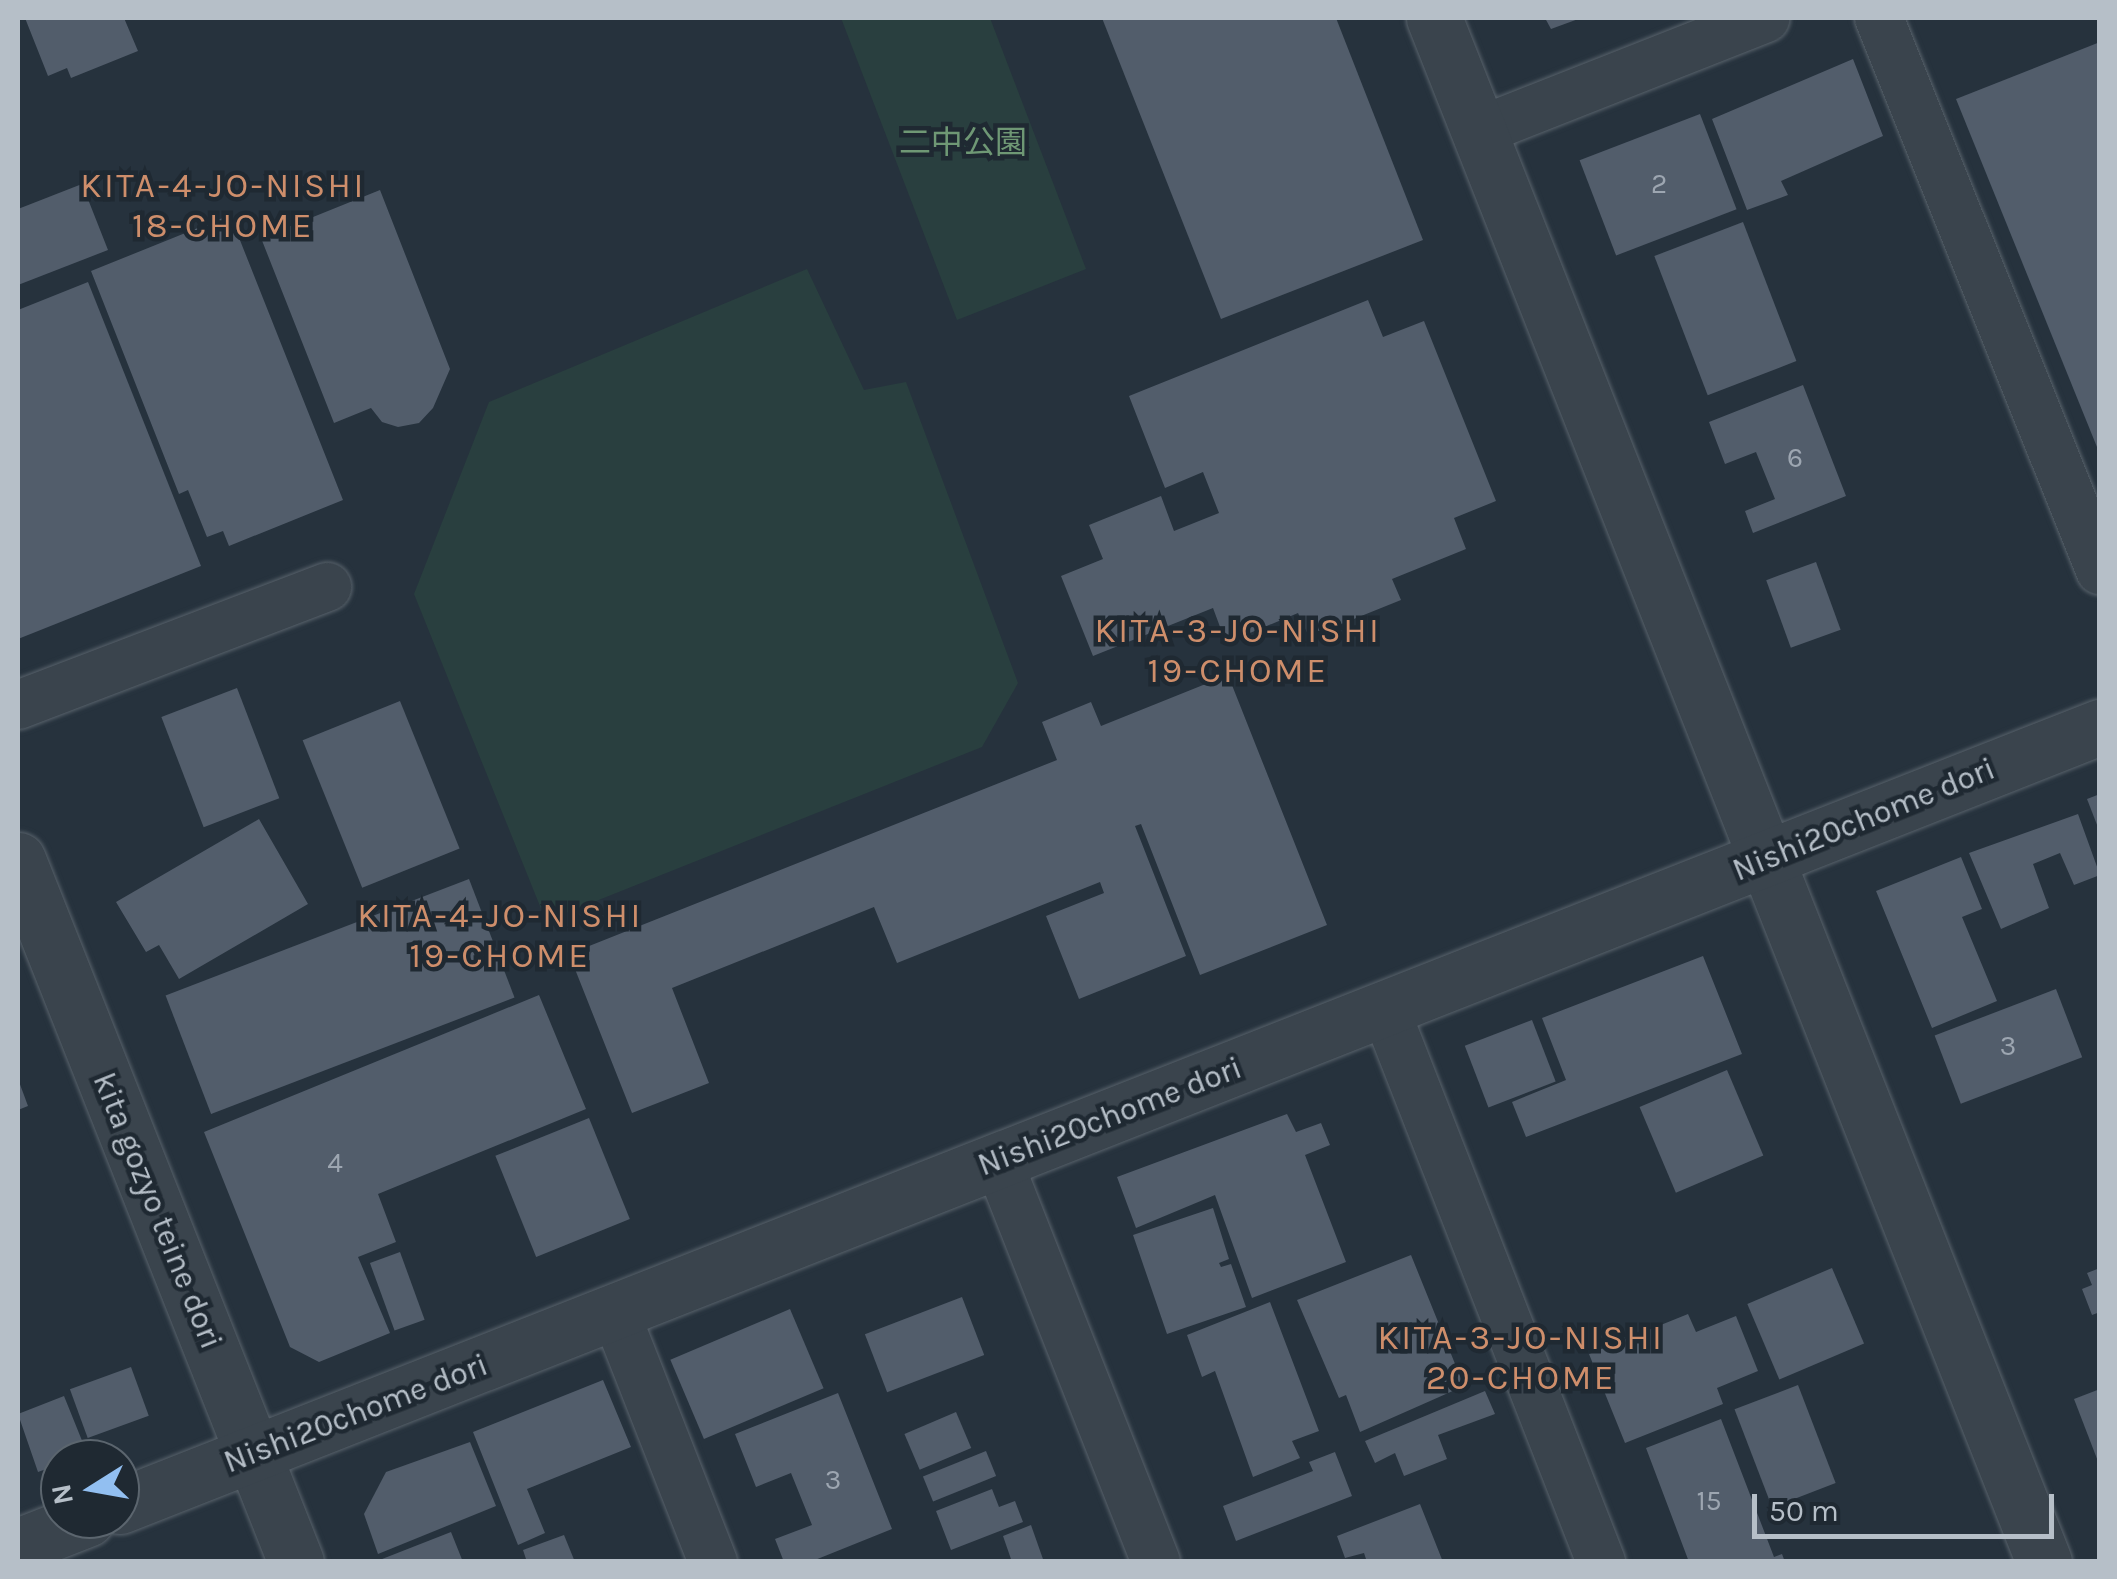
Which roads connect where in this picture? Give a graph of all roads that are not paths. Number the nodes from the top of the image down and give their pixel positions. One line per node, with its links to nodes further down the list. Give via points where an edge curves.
1 (1434, 18): 4 (street)
2 (1766, 18): 4 (street)
3 (1879, 18): 5 (street)
4 (1479, 131): 9 (street)
5 (2100, 570)
6 (327, 588): 7 (street)
7 (18, 705)
8 (2100, 727): 9 (street, Nishi20chome dori)
9 (1767, 858): 11 (street, Nishi20chome dori); 20 (street)
10 (18, 860): 14 (street, kita gozyo teine dori)
11 (1385, 1009): 12 (street, Nishi20chome dori); 19 (street)
12 (998, 1161): 13 (street, Nishi20chome dori); 18 (street)
13 (615, 1312): 14 (street, Nishi20chome dori); 17 (street)
14 (254, 1454): 15 (street, Nishi20chome dori); 16 (street, kita gozyo teine dori)
15 (140, 1498)
16 (296, 1562)
17 (713, 1562)
18 (1156, 1562)
19 (1601, 1562)
20 (2044, 1562)

